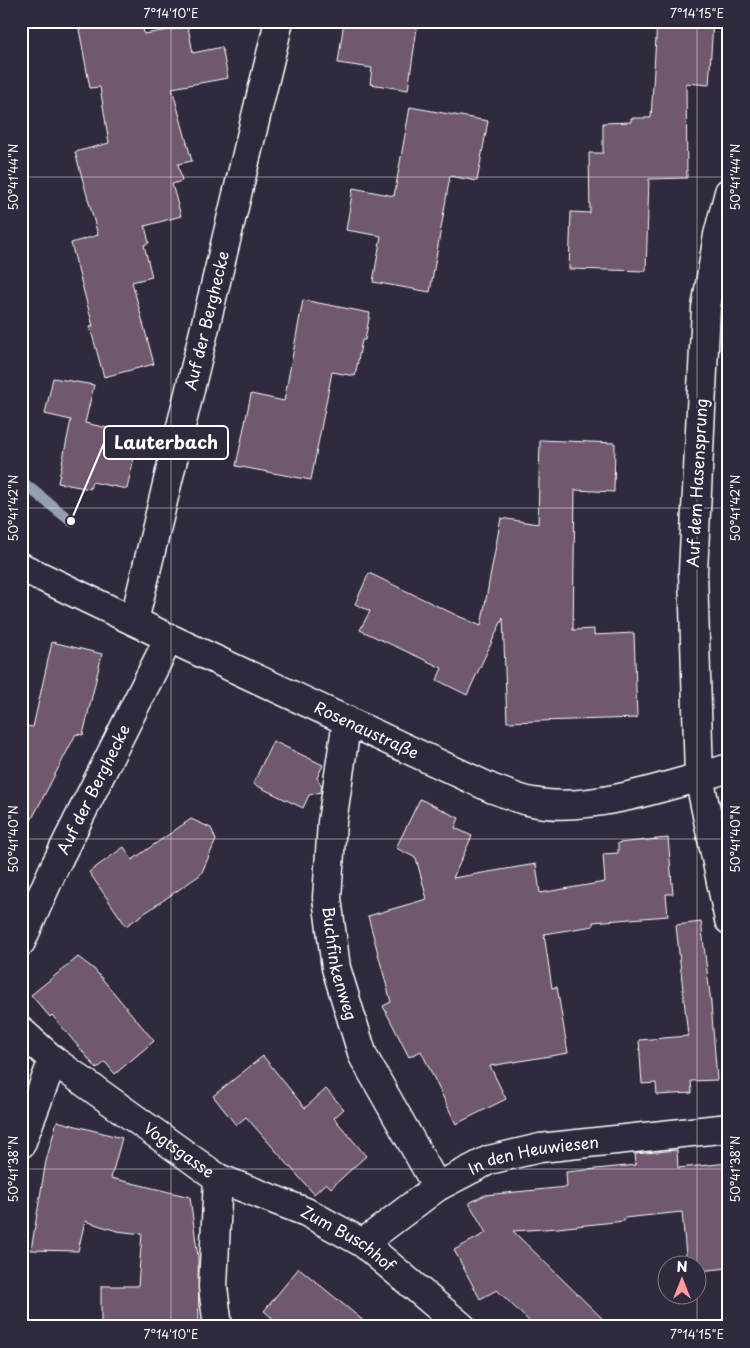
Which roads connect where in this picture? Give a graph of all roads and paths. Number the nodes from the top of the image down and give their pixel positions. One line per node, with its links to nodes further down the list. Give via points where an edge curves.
1 (279, 21): 4 (street, Auf der Berghecke)
2 (729, 192): 8 (street, Auf dem Hasensprung, via 706,308 693,572)
3 (21, 567): 4 (street, Rosenaustraße)
4 (134, 621): 5 (street, Rosenaustraße)
5 (169, 638): 6 (street, Rosenaustraße); 10 (street, Auf der Berghecke, via 53,870)
6 (347, 720): 8 (street, Rosenaustraße, via 492,789 533,802 575,806); 16 (street, Buchfinkenweg, via 332,822 327,898 336,968 363,1056)
7 (729, 768): 8 (street, Rosenaustraße)
8 (699, 777): 9 (street, Auf dem Hasensprung)
9 (729, 920)
10 (21, 942)
11 (21, 1031): 12 (street, Vogtsgasse)
12 (53, 1060): 14 (street); 15 (street, Vogtsgasse)
13 (729, 1128): 16 (street, In den Heuwiesen, via 540,1148 489,1160)
14 (21, 1144)
15 (218, 1178): 17 (street, Zum Buschhof, via 306,1212); 18 (street, Vogtsgasse, via 213,1287)
16 (437, 1187): 17 (street, In den Heuwiesen)
17 (363, 1243): 19 (street, Zum Buschhof)
18 (218, 1327)
19 (462, 1327)

